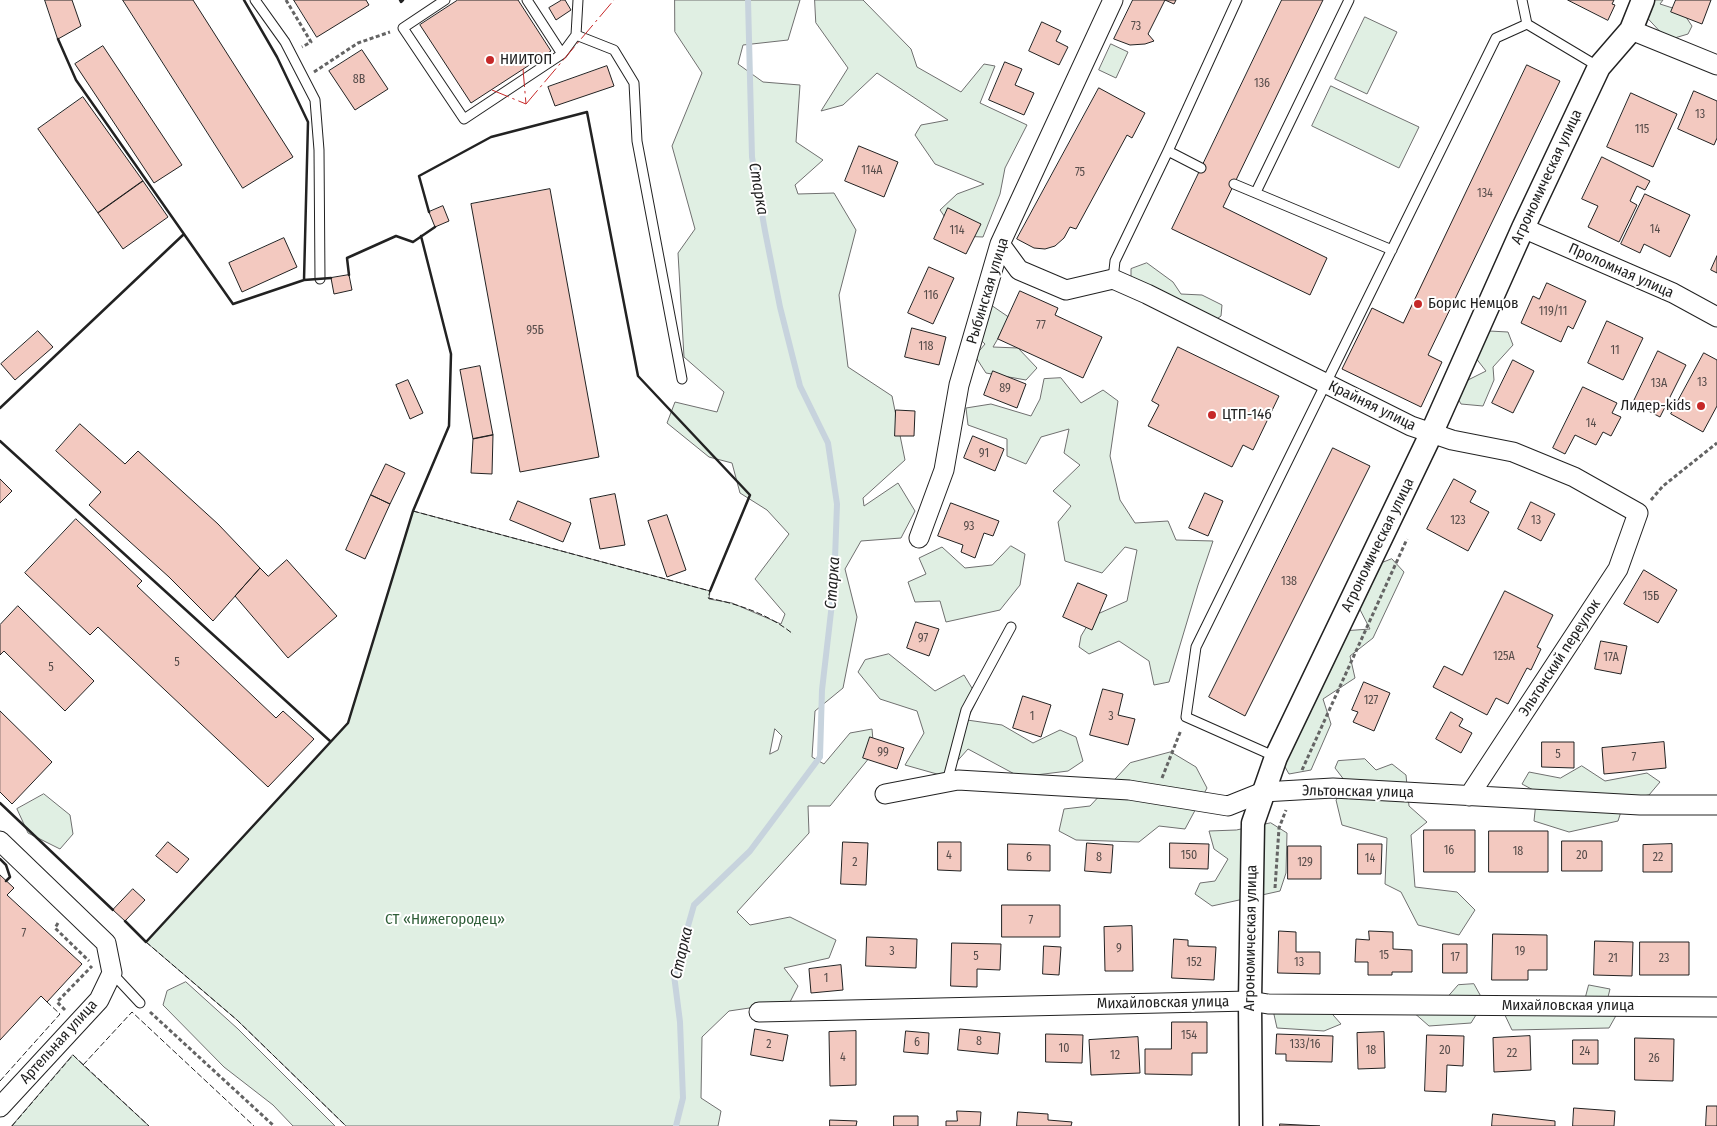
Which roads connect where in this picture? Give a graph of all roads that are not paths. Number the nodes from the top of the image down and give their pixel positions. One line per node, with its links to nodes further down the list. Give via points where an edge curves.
1 (255, 0): 24 (lane, via 286,42 315,100 319,150)
2 (445, 0): 13 (lane, via 403,28 464,119)
3 (527, 0): 13 (lane)
4 (578, 0): 12 (lane)
5 (1113, 0): 21 (street, Рыбинская улица)
6 (1237, 0): 16 (lane)
7 (1349, 0): 19 (lane)
8 (1522, 0): 10 (lane)
9 (1643, 0): 11 (street, Агрономическая улица)
10 (1527, 24): 15 (lane); 22 (lane, via 1496,38)
11 (1632, 30): 14 (street); 15 (street, Агрономическая улица)
12 (576, 35): 13 (lane); 26 (lane, via 614,50 634,83 637,141)
13 (562, 54)
14 (1717, 65)
15 (1599, 67): 20 (street, Агрономическая улица)
16 (1168, 151): 17 (lane); 23 (lane, via 1115,261)
17 (1201, 168)
18 (1234, 184): 19 (lane)
19 (1256, 192): 22 (lane)
20 (1523, 228): 25 (street, Проломная улица, via 1673,293); 28 (street, Агрономическая улица)
21 (1000, 244): 23 (street, via 1019,270 1066,290); 30 (street, Рыбинская улица, via 959,385 944,470)
22 (1392, 250): 27 (lane)
23 (1113, 278): 27 (street, Крайняя улица)
24 (320, 279)
25 (1717, 317)
26 (682, 379)
27 (1326, 384): 28 (street, Крайняя улица, via 1411,426); 32 (lane, via 1196,647 1186,717)
28 (1432, 432): 29 (street, Крайняя улица, via 1452,440 1513,452 1574,477); 32 (street, Агрономическая улица)
29 (1638, 514): 36 (street, Эльтонский переулок, via 1618,569)
30 (919, 538)
31 (1010, 627): 33 (lane, via 966,710)
32 (1276, 757): 34 (street, Агрономическая улица)
33 (947, 782): 34 (street, Эльтонская улица, via 1129,790 1228,806); 35 (street, Эльтонская улица)
34 (1263, 792): 36 (street, Эльтонская улица, via 1333,788); 40 (street, Агрономическая улица, via 1253,823)
35 (885, 794)
36 (1469, 796): 37 (street, Эльтонская улица, via 1640,805)
37 (1717, 805)
38 (0, 841): 39 (street, via 106,943)
39 (112, 973): 41 (lane); 44 (street, Артельная улица, via 99,1000)
40 (1250, 1001): 42 (street, Михайловская улица, via 1268,1004); 43 (street, Михайловская улица); 45 (street, Агрономическая улица)
41 (140, 1003)
42 (1717, 1007)
43 (760, 1012)
44 (0, 1107)
45 (1251, 1126)

